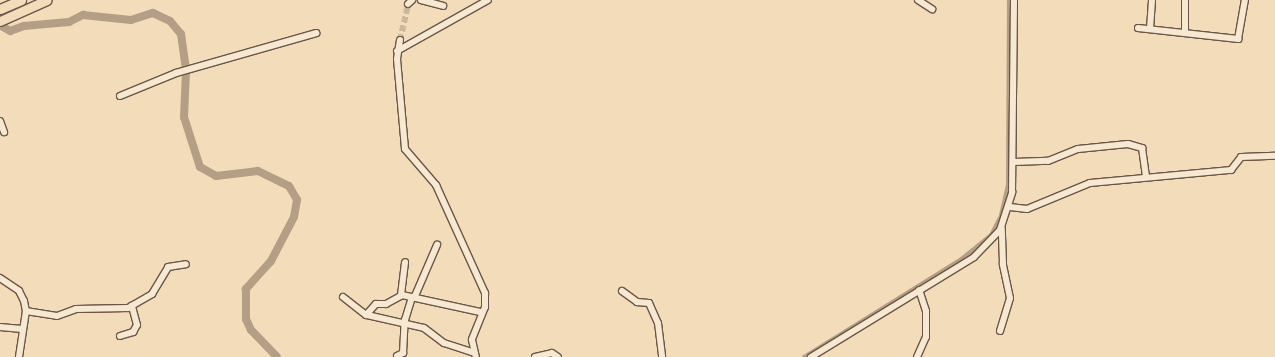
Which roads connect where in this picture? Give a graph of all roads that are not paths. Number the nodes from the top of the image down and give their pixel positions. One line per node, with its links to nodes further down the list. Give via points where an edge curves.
1 (21, 0): 11 (highway)
2 (48, 0): 13 (highway)
3 (421, 0): 10 (street)
4 (488, 0): 19 (street)
5 (918, 0): 12 (street)
6 (1014, 0): 24 (street)
7 (1152, 0): 15 (street)
8 (1185, 0): 16 (street)
9 (1245, 0): 16 (street, via 1239,39)
10 (444, 6)
11 (0, 9)
12 (932, 9)
13 (0, 21)
14 (1138, 28): 15 (street)
15 (1150, 29): 16 (street)
16 (1186, 33)
17 (316, 34): 20 (street, via 176,73)
18 (400, 40): 19 (street)
19 (397, 51): 39 (street, via 403,142 408,153 427,173 455,224 485,293 485,307)
20 (120, 96)
21 (0, 121): 22 (street)
22 (4, 132)
23 (1275, 156): 25 (street, via 1241,157 1231,170)
24 (1014, 162): 25 (street, via 1048,161 1078,149 1128,144 1143,151); 26 (street)
25 (1146, 177): 26 (street, via 1084,185 1027,209)
26 (1010, 207): 27 (street)
27 (1002, 227): 32 (street, via 983,250); 44 (street, via 1003,264 1010,298)
28 (437, 245): 36 (street)
29 (405, 262): 34 (street)
30 (186, 264): 37 (street, via 168,267 152,294)
31 (0, 278): 38 (street, via 19,291)
32 (919, 290): 52 (street); 53 (street, via 926,311 926,337)
33 (622, 292): 51 (street, via 637,302 649,303 658,323)
34 (401, 295): 36 (street); 40 (street, via 386,304 376,304)
35 (343, 297): 40 (street)
36 (413, 297): 39 (street); 41 (street)
37 (132, 306): 38 (street, via 118,310 76,309 57,316); 45 (street, via 137,325 133,332)
38 (26, 311): 43 (street)
39 (480, 312): 46 (street, via 472,340)
40 (367, 315): 41 (street)
41 (405, 325): 46 (street, via 424,328 441,341); 47 (street, via 403,354)
42 (0, 327): 43 (street)
43 (22, 329): 48 (street)
44 (1000, 331)
45 (120, 336)
46 (475, 355)
47 (397, 356)
48 (19, 357)
49 (535, 357): 50 (street, via 552,353)
50 (558, 357)
51 (662, 357)
52 (811, 357)
53 (917, 357)

